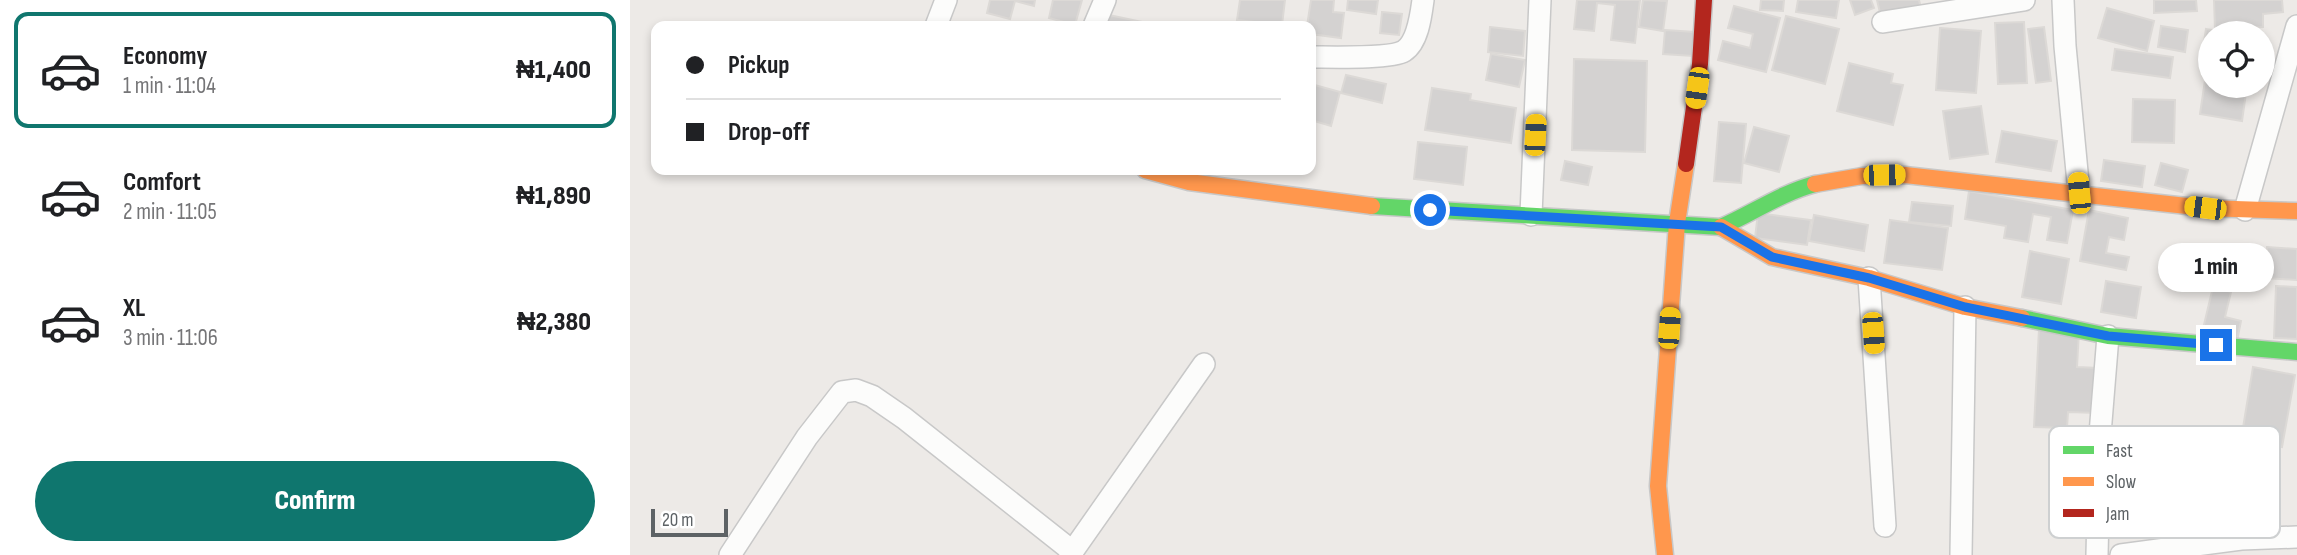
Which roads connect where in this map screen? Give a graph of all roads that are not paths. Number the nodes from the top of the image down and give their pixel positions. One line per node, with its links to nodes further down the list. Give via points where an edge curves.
1 (946, 0): 8 (street)
2 (1105, 0): 9 (street)
3 (1423, 0): 12 (street, via 1416,34 1405,50 1389,55)
4 (1540, 0): 17 (street)
5 (1704, 0): 18 (street, via 1700,64)
6 (2024, 0): 10 (street)
7 (2063, 0): 14 (street)
8 (938, 21)
9 (1096, 21)
10 (1883, 22)
11 (2297, 26): 15 (street)
12 (1316, 57)
13 (1163, 175): 17 (street, via 1354,205)
14 (2079, 193): 15 (street); 19 (street, via 1905,175 1862,176 1792,190)
15 (2245, 210): 16 (street)
16 (2297, 211)
17 (1531, 215): 18 (street)
18 (1677, 223): 19 (street); 30 (street, via 1658,486)
19 (1721, 227): 20 (street, via 1772,257)
20 (1869, 278): 21 (street); 26 (street)
21 (1965, 307): 22 (street); 31 (street)
22 (2108, 336): 23 (street); 25 (street)
23 (2297, 352)
24 (1204, 364): 28 (street)
25 (2101, 426)
26 (1885, 526)
27 (2269, 538): 32 (street)
28 (1071, 553): 29 (street, via 904,418 856,390 842,392 814,428)
29 (730, 555)
30 (1665, 555)
31 (1961, 555)
32 (2121, 555)

